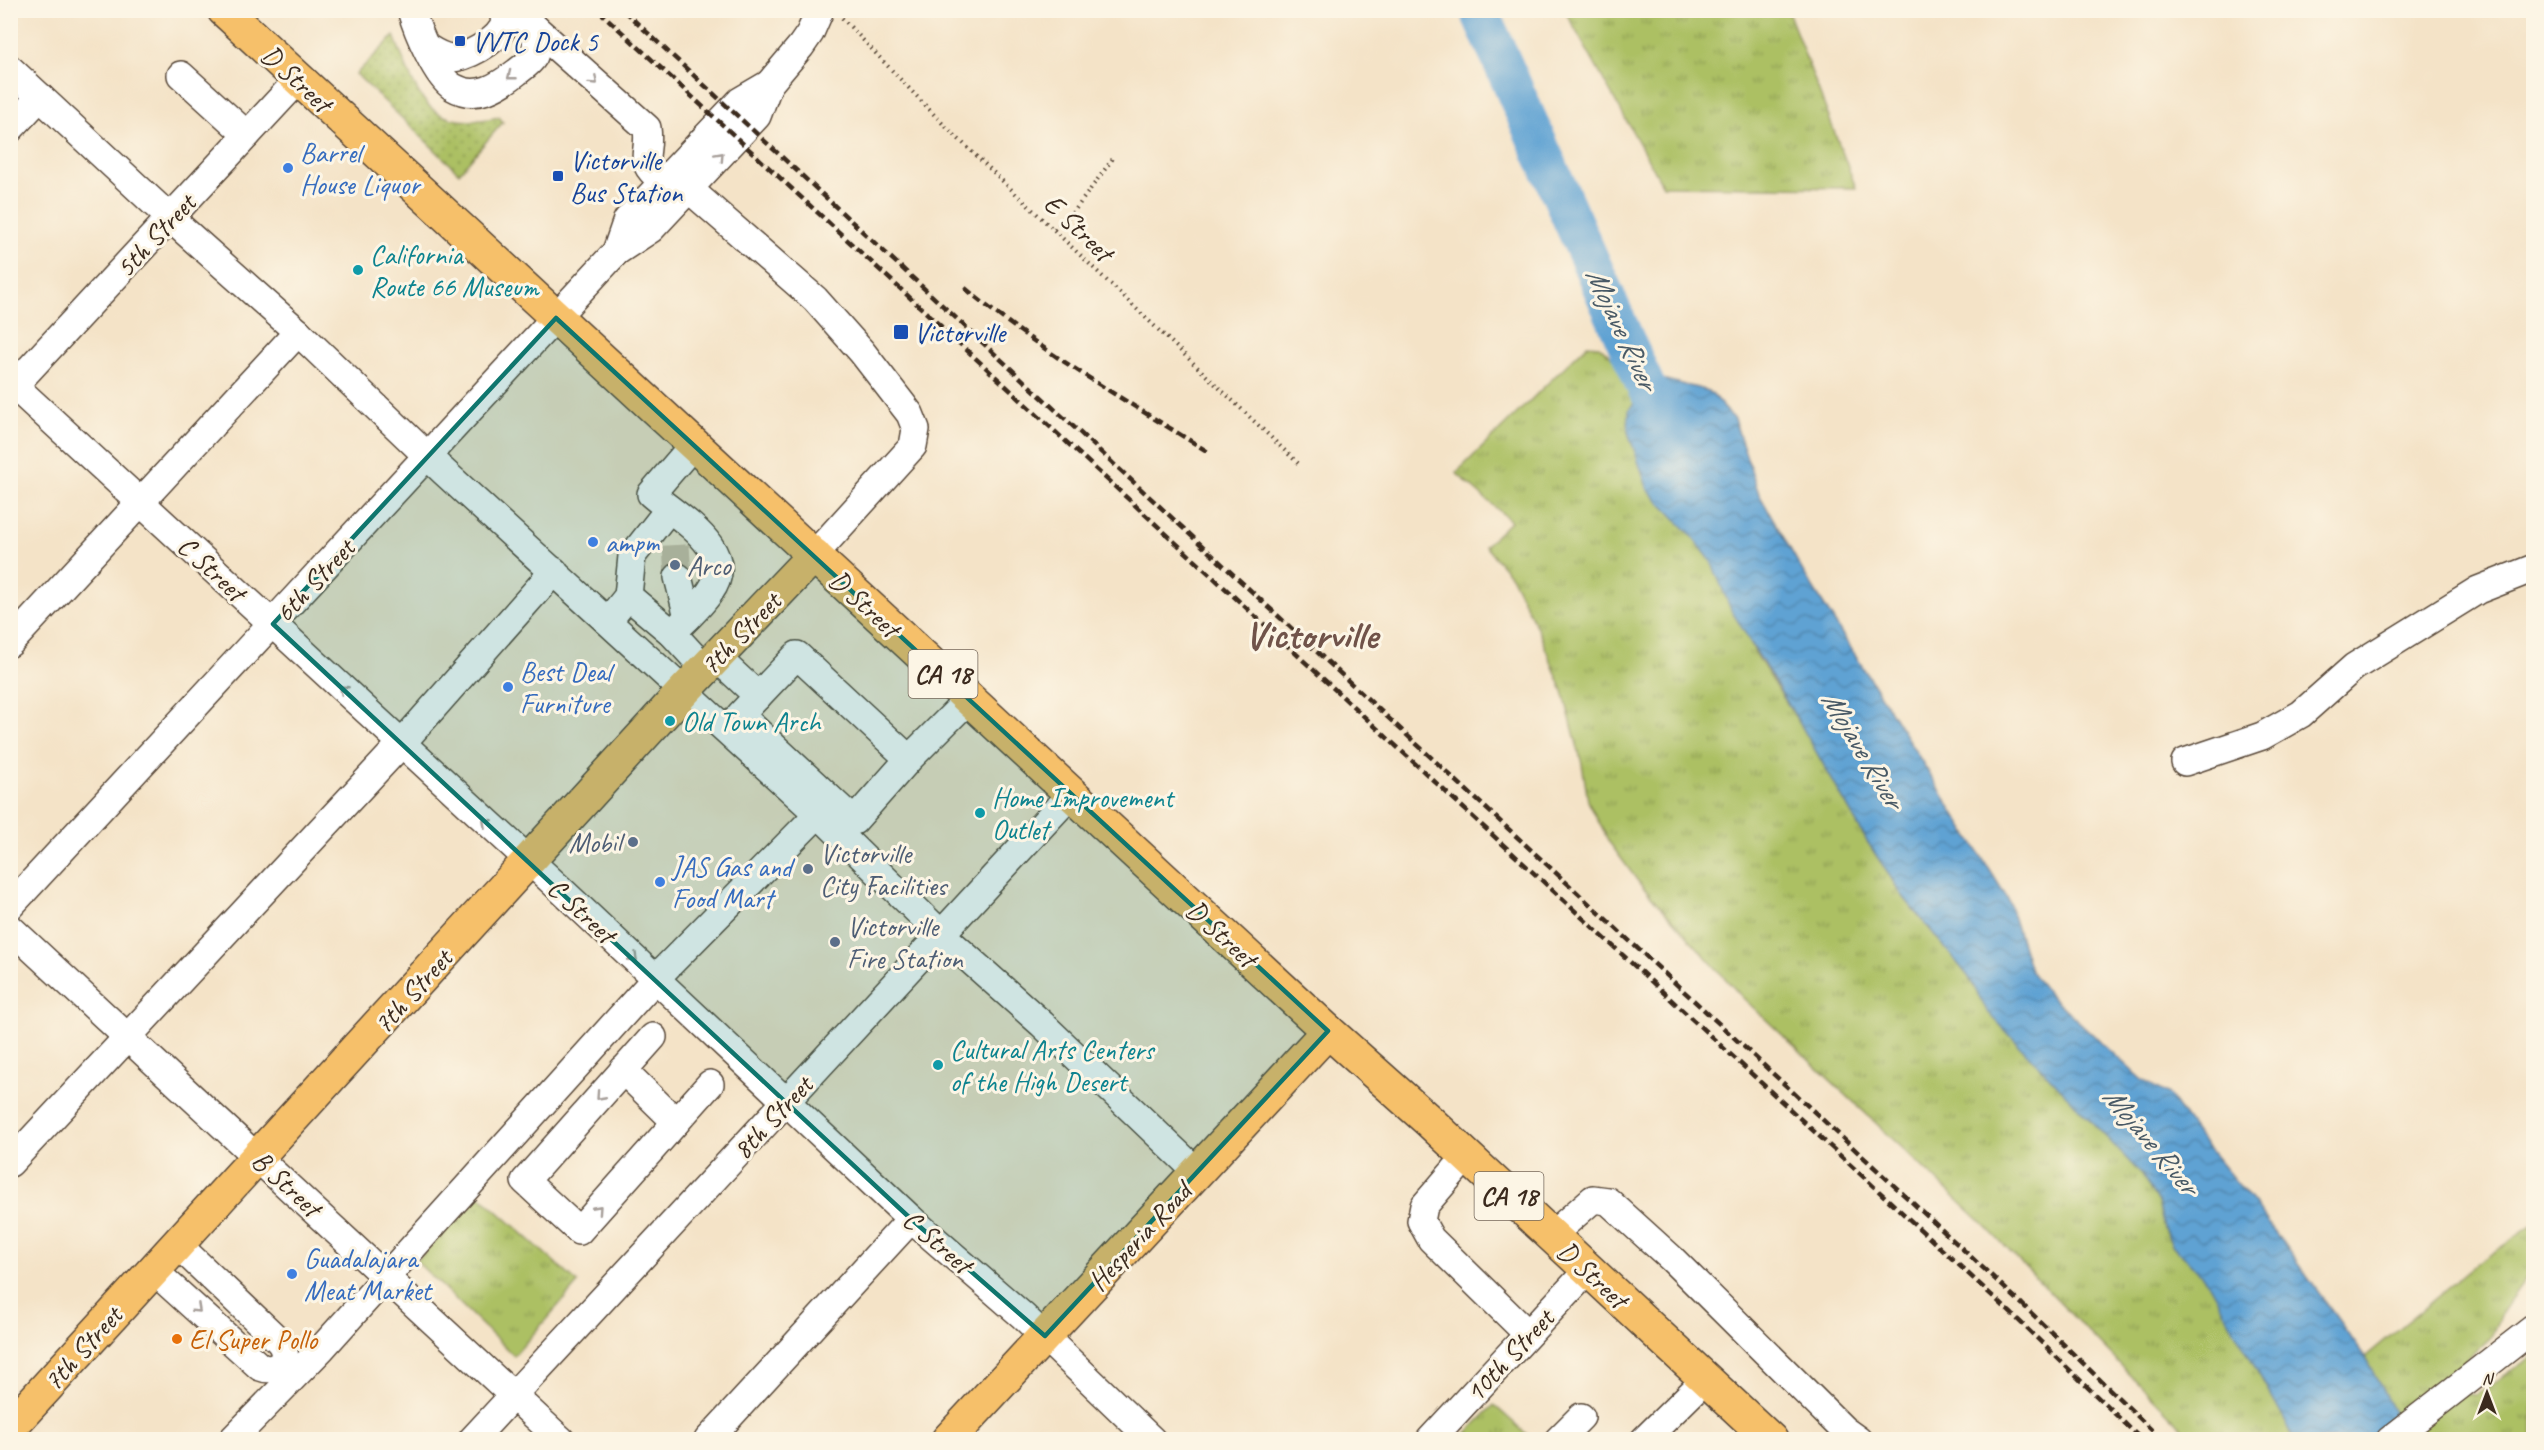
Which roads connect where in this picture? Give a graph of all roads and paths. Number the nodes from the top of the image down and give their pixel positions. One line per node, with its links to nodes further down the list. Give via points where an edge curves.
1 (224, 10): 11 (main road, D Street)
2 (411, 10): 8 (street)
3 (503, 10): 8 (street, via 502,29 474,52 449,58)
4 (515, 10): 7 (street)
5 (820, 10): 16 (street, 6th Street, via 810,33 769,84 757,116)
6 (835, 10): 18 (path, E Street, via 945,126)
7 (535, 28): 8 (street, one-way to 8, via 537,43 528,63 495,89 481,92 467,92 445,81); 16 (street, one-way to 16, via 647,128 648,169)
8 (426, 47)
9 (10, 69): 12 (street)
10 (181, 75): 14 (street)
11 (299, 80): 14 (street, 5th Street); 19 (main road, D Street)
12 (40, 97): 13 (street); 17 (street)
13 (10, 129)
14 (247, 135): 17 (street, 5th Street)
15 (1114, 157): 18 (path, via 1075,210)
16 (676, 185): 19 (street, 6th Street, via 651,229 616,252); 27 (street, via 815,299 862,352 910,414 916,429 913,446)
17 (170, 218): 20 (street); 21 (street, 5th Street)
18 (1054, 229): 24 (path, E Street)
19 (556, 318): 22 (main road, D Street); 23 (street, 6th Street)
20 (298, 332): 23 (street); 25 (street)
21 (12, 386): 25 (street, C Street)
22 (694, 444): 26 (street, via 651,494); 27 (main road, D Street)
23 (428, 456): 29 (street); 33 (street, 6th Street)
24 (1301, 466)
25 (141, 502): 33 (street, C Street); 35 (street)
26 (677, 526): 31 (street, via 632,556); 34 (street, via 707,541 717,555 718,574 711,591)
27 (814, 555): 36 (main road, 7th Street); 38 (main road, D Street / CA 18)
28 (2534, 568): 41 (street, via 2458,602 2354,667 2301,714 2262,736)
29 (554, 571): 32 (street); 39 (street)
30 (678, 577): 34 (street)
31 (628, 596): 32 (street); 34 (street)
32 (608, 621): 36 (street)
33 (273, 624): 39 (street, C Street, one-way to 33); 45 (street, 6th Street)
34 (680, 625): 36 (street)
35 (10, 643)
36 (702, 673): 37 (street); 43 (street); 44 (main road, 7th Street)
37 (758, 696): 40 (street, via 797,655); 40 (street, via 740,715 854,821)
38 (969, 699): 40 (street); 42 (main road, D Street / CA 18)
39 (402, 743): 44 (street, C Street, one-way to 39); 51 (street)
40 (909, 759)
41 (2185, 762)
42 (1071, 794): 47 (street, 8th Street); 50 (main road, D Street / CA 18)
43 (818, 814): 47 (street); 48 (street)
44 (529, 862): 48 (street, C Street, one-way to 48); 57 (main road, 7th Street)
45 (10, 906)
46 (10, 928): 51 (street, B Street)
47 (941, 934): 54 (street, 8th Street); 59 (street)
48 (655, 979): 49 (street, C Street); 65 (street)
49 (686, 1006): 52 (street, C Street); 53 (street)
50 (1328, 1031): 56 (main road, D Street / CA 18); 59 (main road, Hesperia Road)
51 (128, 1036): 57 (street, B Street); 58 (street)
52 (735, 1055): 54 (street, C Street); 55 (street)
53 (623, 1070): 55 (street); 55 (street, one-way to 55, via 525,1180 579,1231)
54 (786, 1102): 60 (street, C Street); 70 (street, 8th Street)
55 (676, 1122)
56 (1466, 1157): 61 (main road, D Street / CA 18); 67 (street, via 1424,1206 1421,1221 1431,1239)
57 (259, 1158): 62 (main road, 7th Street); 65 (street, B Street)
58 (10, 1163)
59 (1197, 1172): 68 (main road, Hesperia Road)
60 (911, 1219): 68 (street, C Street); 76 (street)
61 (1552, 1235): 64 (main road, D Street / CA 18); 83 (street, via 1593,1199 1608,1201)
62 (177, 1244): 63 (main road, 7th Street); 63 (street, one-way to 62, via 260,1367 273,1368 283,1360 285,1348 279,1341)
63 (153, 1270): 72 (main road, 7th Street)
64 (1588, 1270): 67 (street, 10th Street); 69 (main road, D Street / CA 18)
65 (387, 1276): 70 (street, B Street); 73 (street)
66 (2534, 1328): 84 (street)
67 (1528, 1334): 79 (street, 10th Street)
68 (1045, 1336): 77 (main road, Hesperia Road); 78 (street, C Street)
69 (1706, 1379): 81 (street); 82 (main road, D Street / CA 18)
70 (513, 1396): 74 (street, 8th Street); 75 (street, B Street)
71 (1581, 1417): 80 (street)
72 (10, 1427)
73 (232, 1440)
74 (472, 1440)
75 (561, 1440)
76 (708, 1440)
77 (948, 1440)
78 (1152, 1440)
79 (1430, 1440)
80 (1558, 1440)
81 (1644, 1440)
82 (1771, 1440)
83 (1858, 1440)
84 (2390, 1440)

